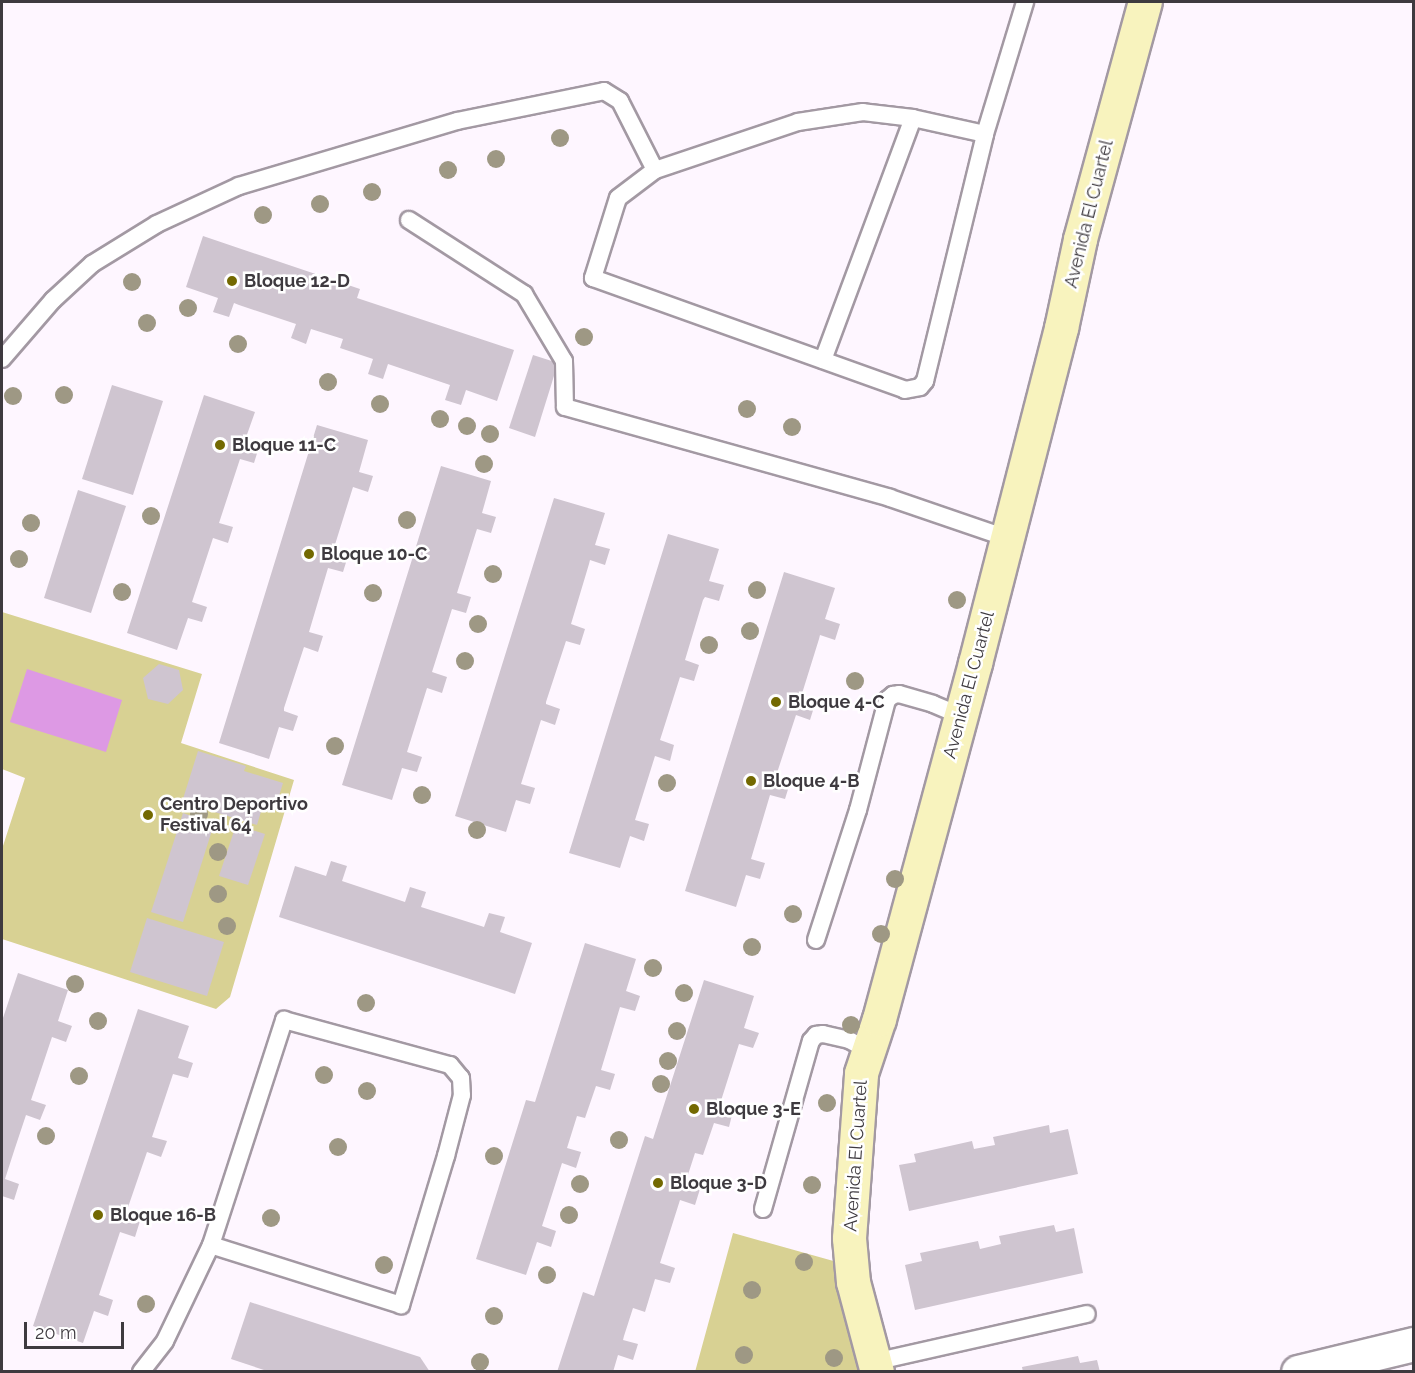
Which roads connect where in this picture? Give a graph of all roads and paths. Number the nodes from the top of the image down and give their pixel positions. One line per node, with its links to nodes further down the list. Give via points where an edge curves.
1 (1024, 2): 4 (lane)
2 (1145, 2): 9 (main road, Avenida El Cuartel, via 1080,239)
3 (913, 118): 4 (lane); 5 (lane, via 863,112 798,122); 8 (lane)
4 (985, 134): 8 (lane, via 920,387 905,390)
5 (656, 170): 7 (lane, via 620,101 604,91 446,125 239,186 157,224 92,264 53,300); 8 (lane, via 618,198 593,278)
6 (409, 219): 9 (lane, via 524,294 564,361 564,407 890,498)
7 (2, 359)
8 (823, 360)
9 (1007, 538): 10 (main road, Avenida El Cuartel)
10 (960, 716): 11 (lane, via 900,694 887,700 858,810); 12 (main road, Avenida El Cuartel)
11 (816, 940)
12 (868, 1050): 13 (lane, via 849,1040 823,1034 811,1041); 17 (main road, Avenida El Cuartel, via 861,1073 849,1238 853,1282)
13 (763, 1209)
14 (211, 1245): 14 (lane, via 284,1020 450,1065 461,1078 462,1095 446,1156 401,1305); 18 (lane, via 165,1341)
15 (1087, 1314): 17 (lane)
16 (1413, 1344): 19 (street)
17 (876, 1367)
18 (141, 1371)
19 (1298, 1371)

